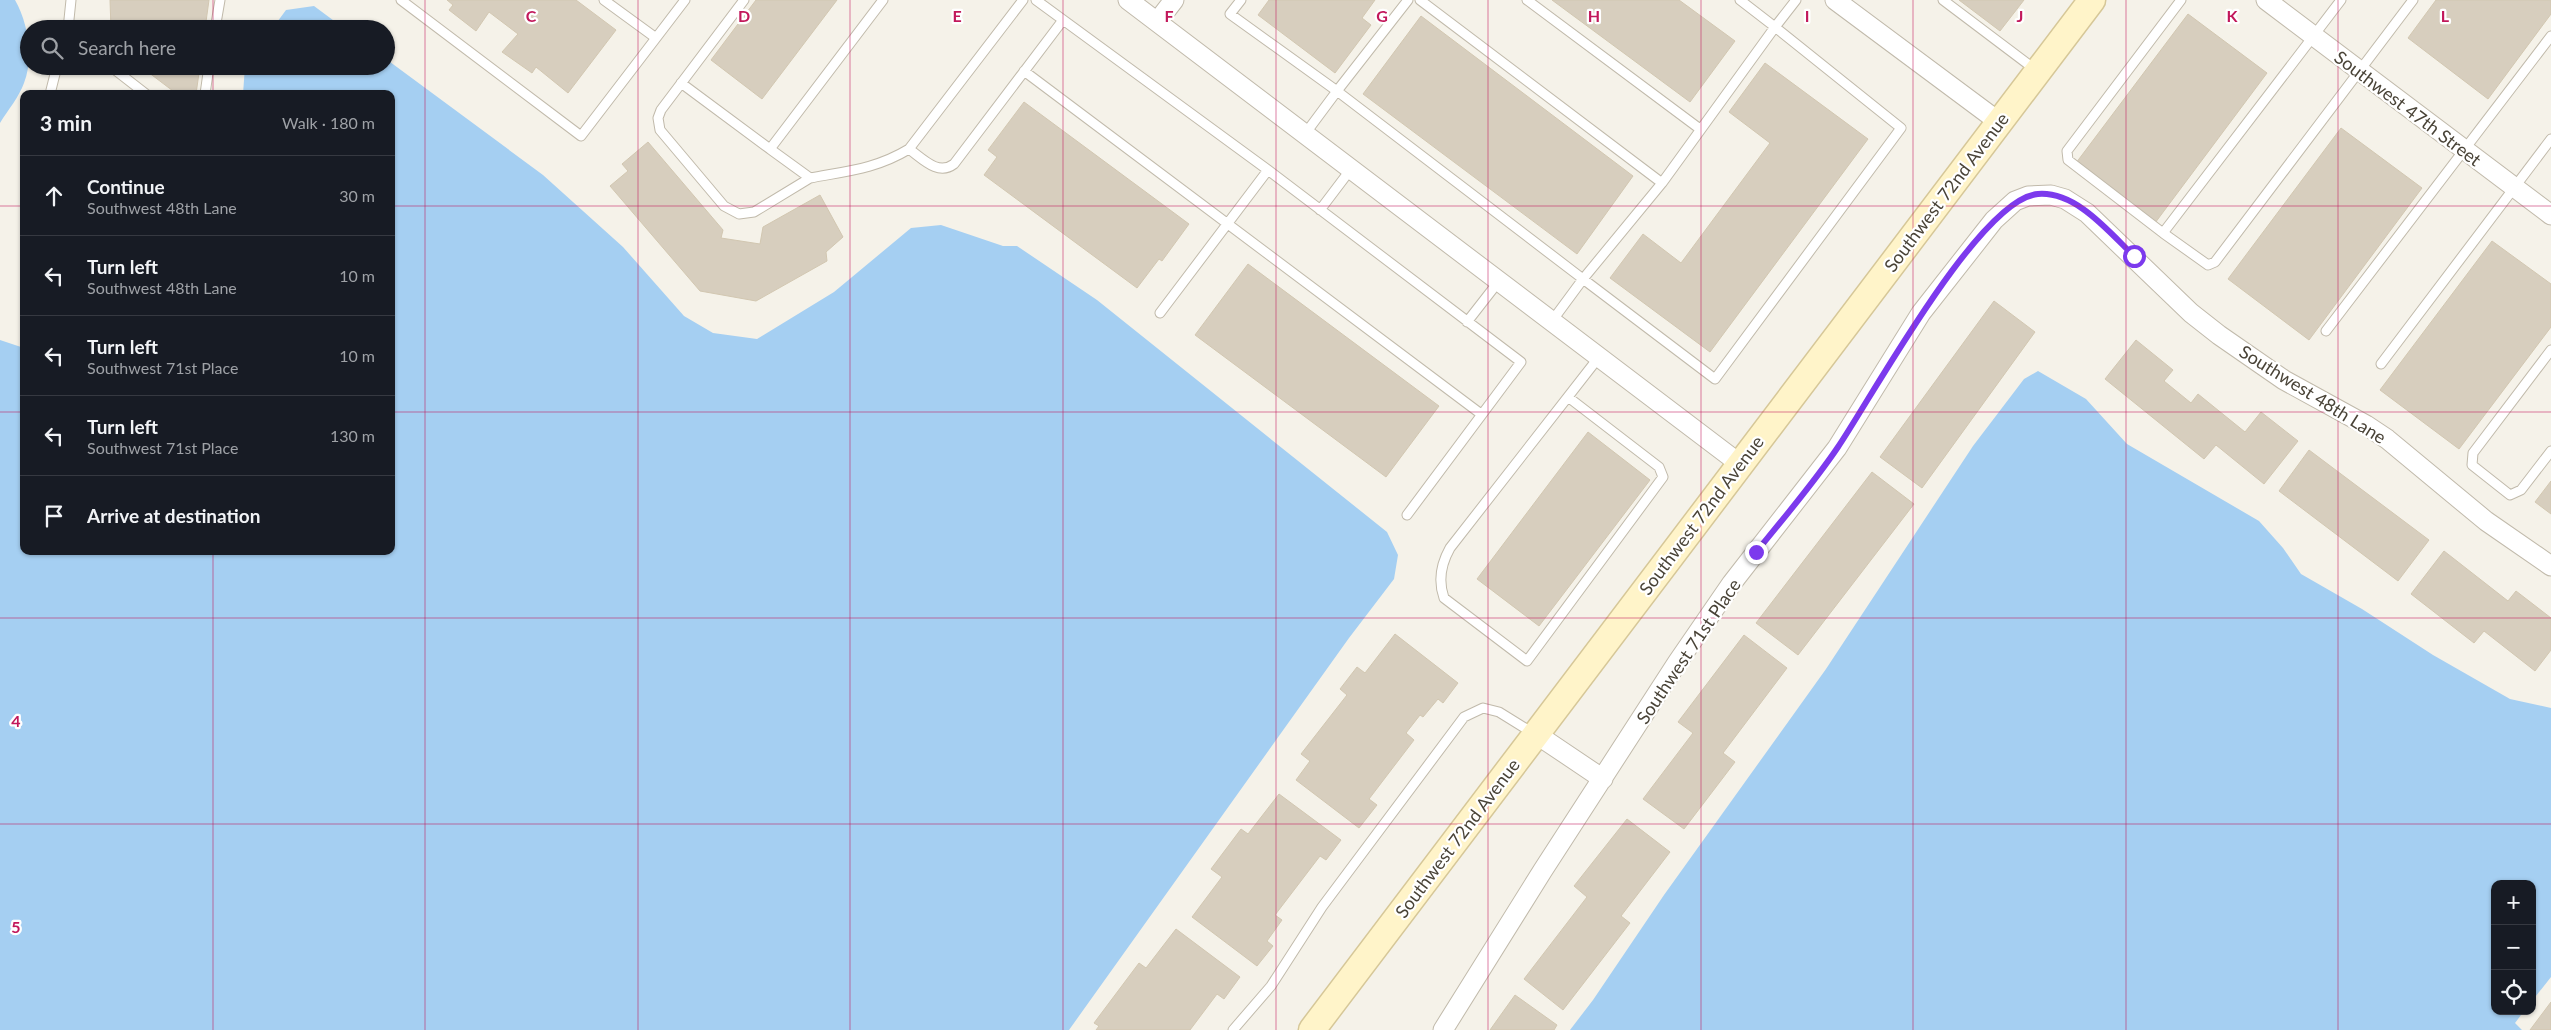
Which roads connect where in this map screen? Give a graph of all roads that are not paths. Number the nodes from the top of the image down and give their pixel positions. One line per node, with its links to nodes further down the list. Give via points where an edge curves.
1 (71, 0): 25 (lane)
2 (220, 0): 26 (lane)
3 (401, 0): 32 (lane, via 581,136)
4 (604, 0): 32 (lane)
5 (685, 0): 32 (lane)
6 (744, 0): 39 (lane)
7 (883, 0): 48 (lane)
8 (1023, 0): 49 (lane)
9 (1036, 0): 27 (lane)
10 (1128, 0): 28 (street)
11 (1174, 0): 28 (street)
12 (1240, 0): 43 (lane, via 1230,14)
13 (1408, 0): 43 (lane)
14 (1420, 0): 54 (lane)
15 (1528, 0): 45 (lane)
16 (1740, 0): 29 (lane)
17 (1796, 0): 29 (lane)
18 (1835, 0): 44 (street)
19 (1943, 0): 34 (lane)
20 (2092, 0): 34 (street, Southwest 72nd Avenue)
21 (2181, 0): 60 (lane, via 2067,151 2068,160)
22 (2266, 0): 30 (street, Southwest 47th Street)
23 (2341, 0): 30 (lane)
24 (2414, 0): 35 (lane)
25 (69, 20)
26 (217, 20)
27 (1063, 20): 33 (lane); 52 (lane)
28 (1157, 22): 46 (street)
29 (1775, 27): 45 (lane); 61 (lane, via 1901,128 1767,312 1715,379)
30 (2313, 36): 35 (street, Southwest 47th Street); 60 (lane)
31 (2551, 36): 50 (lane)
32 (656, 38)
33 (1024, 71): 49 (lane, via 954,164 938,169); 59 (lane)
34 (2038, 71): 44 (street, Southwest 72nd Avenue)
35 (2360, 72): 50 (street, Southwest 47th Street); 60 (lane, via 2215,262 2208,265)
36 (55, 75): 40 (lane)
37 (122, 75): 41 (lane)
38 (208, 75): 42 (lane)
39 (681, 84): 48 (lane); 53 (lane, via 661,110 658,118 660,130 724,206 739,214 754,212)
40 (51, 90)
41 (141, 90)
42 (206, 90)
43 (1337, 91): 46 (lane); 61 (lane)
44 (1999, 122): 73 (street, Southwest 72nd Avenue)
45 (1700, 129): 54 (lane)
46 (1305, 134): 51 (street)
47 (2551, 138): 55 (lane)
48 (770, 149): 53 (lane)
49 (908, 149): 53 (lane, via 889,161)
50 (2464, 150): 55 (street, Southwest 47th Street); 66 (lane)
51 (1351, 169): 57 (lane); 62 (street)
52 (1268, 170): 57 (lane); 59 (lane)
53 (810, 178)
54 (1662, 183): 61 (lane)
55 (2515, 188): 58 (street, Southwest 47th Street); 69 (lane)
56 (2028, 196): 75 (street, Southwest 48th Lane, via 2051,195 2065,199 2087,213 2185,308 2219,335 2284,380 2387,439 2479,516); 77 (street, Southwest 71st Place, via 2015,201 1994,220 1921,313 1837,448 1732,583)
57 (1320, 210): 65 (lane)
58 (2551, 215)
59 (1228, 223): 63 (lane); 71 (lane)
60 (2163, 233)
61 (1583, 280): 64 (lane)
62 (1499, 281): 64 (street); 65 (lane)
63 (1160, 313)
64 (1552, 321): 68 (street)
65 (1467, 322): 71 (lane, via 1521,362)
66 (2326, 332)
67 (2551, 350): 72 (lane, via 2473,453 2472,466 2510,495 2521,490)
68 (1599, 357): 70 (lane); 73 (street)
69 (2381, 364)
70 (1568, 397): 70 (lane, via 1450,548 1441,571 1444,598 1527,661 1663,477 1659,467)
71 (1481, 414): 74 (lane)
72 (2551, 451)
73 (1740, 464): 76 (street, Southwest 72nd Avenue)
74 (1406, 515)
75 (2551, 566)
76 (1536, 734): 77 (street); 78 (lane, via 1498,712 1483,708 1464,717 1322,907 1271,986); 79 (street, Southwest 72nd Avenue)
77 (1603, 779): 80 (street, Southwest 71st Place)
78 (1233, 1030)
79 (1312, 1030)
80 (1443, 1030)

